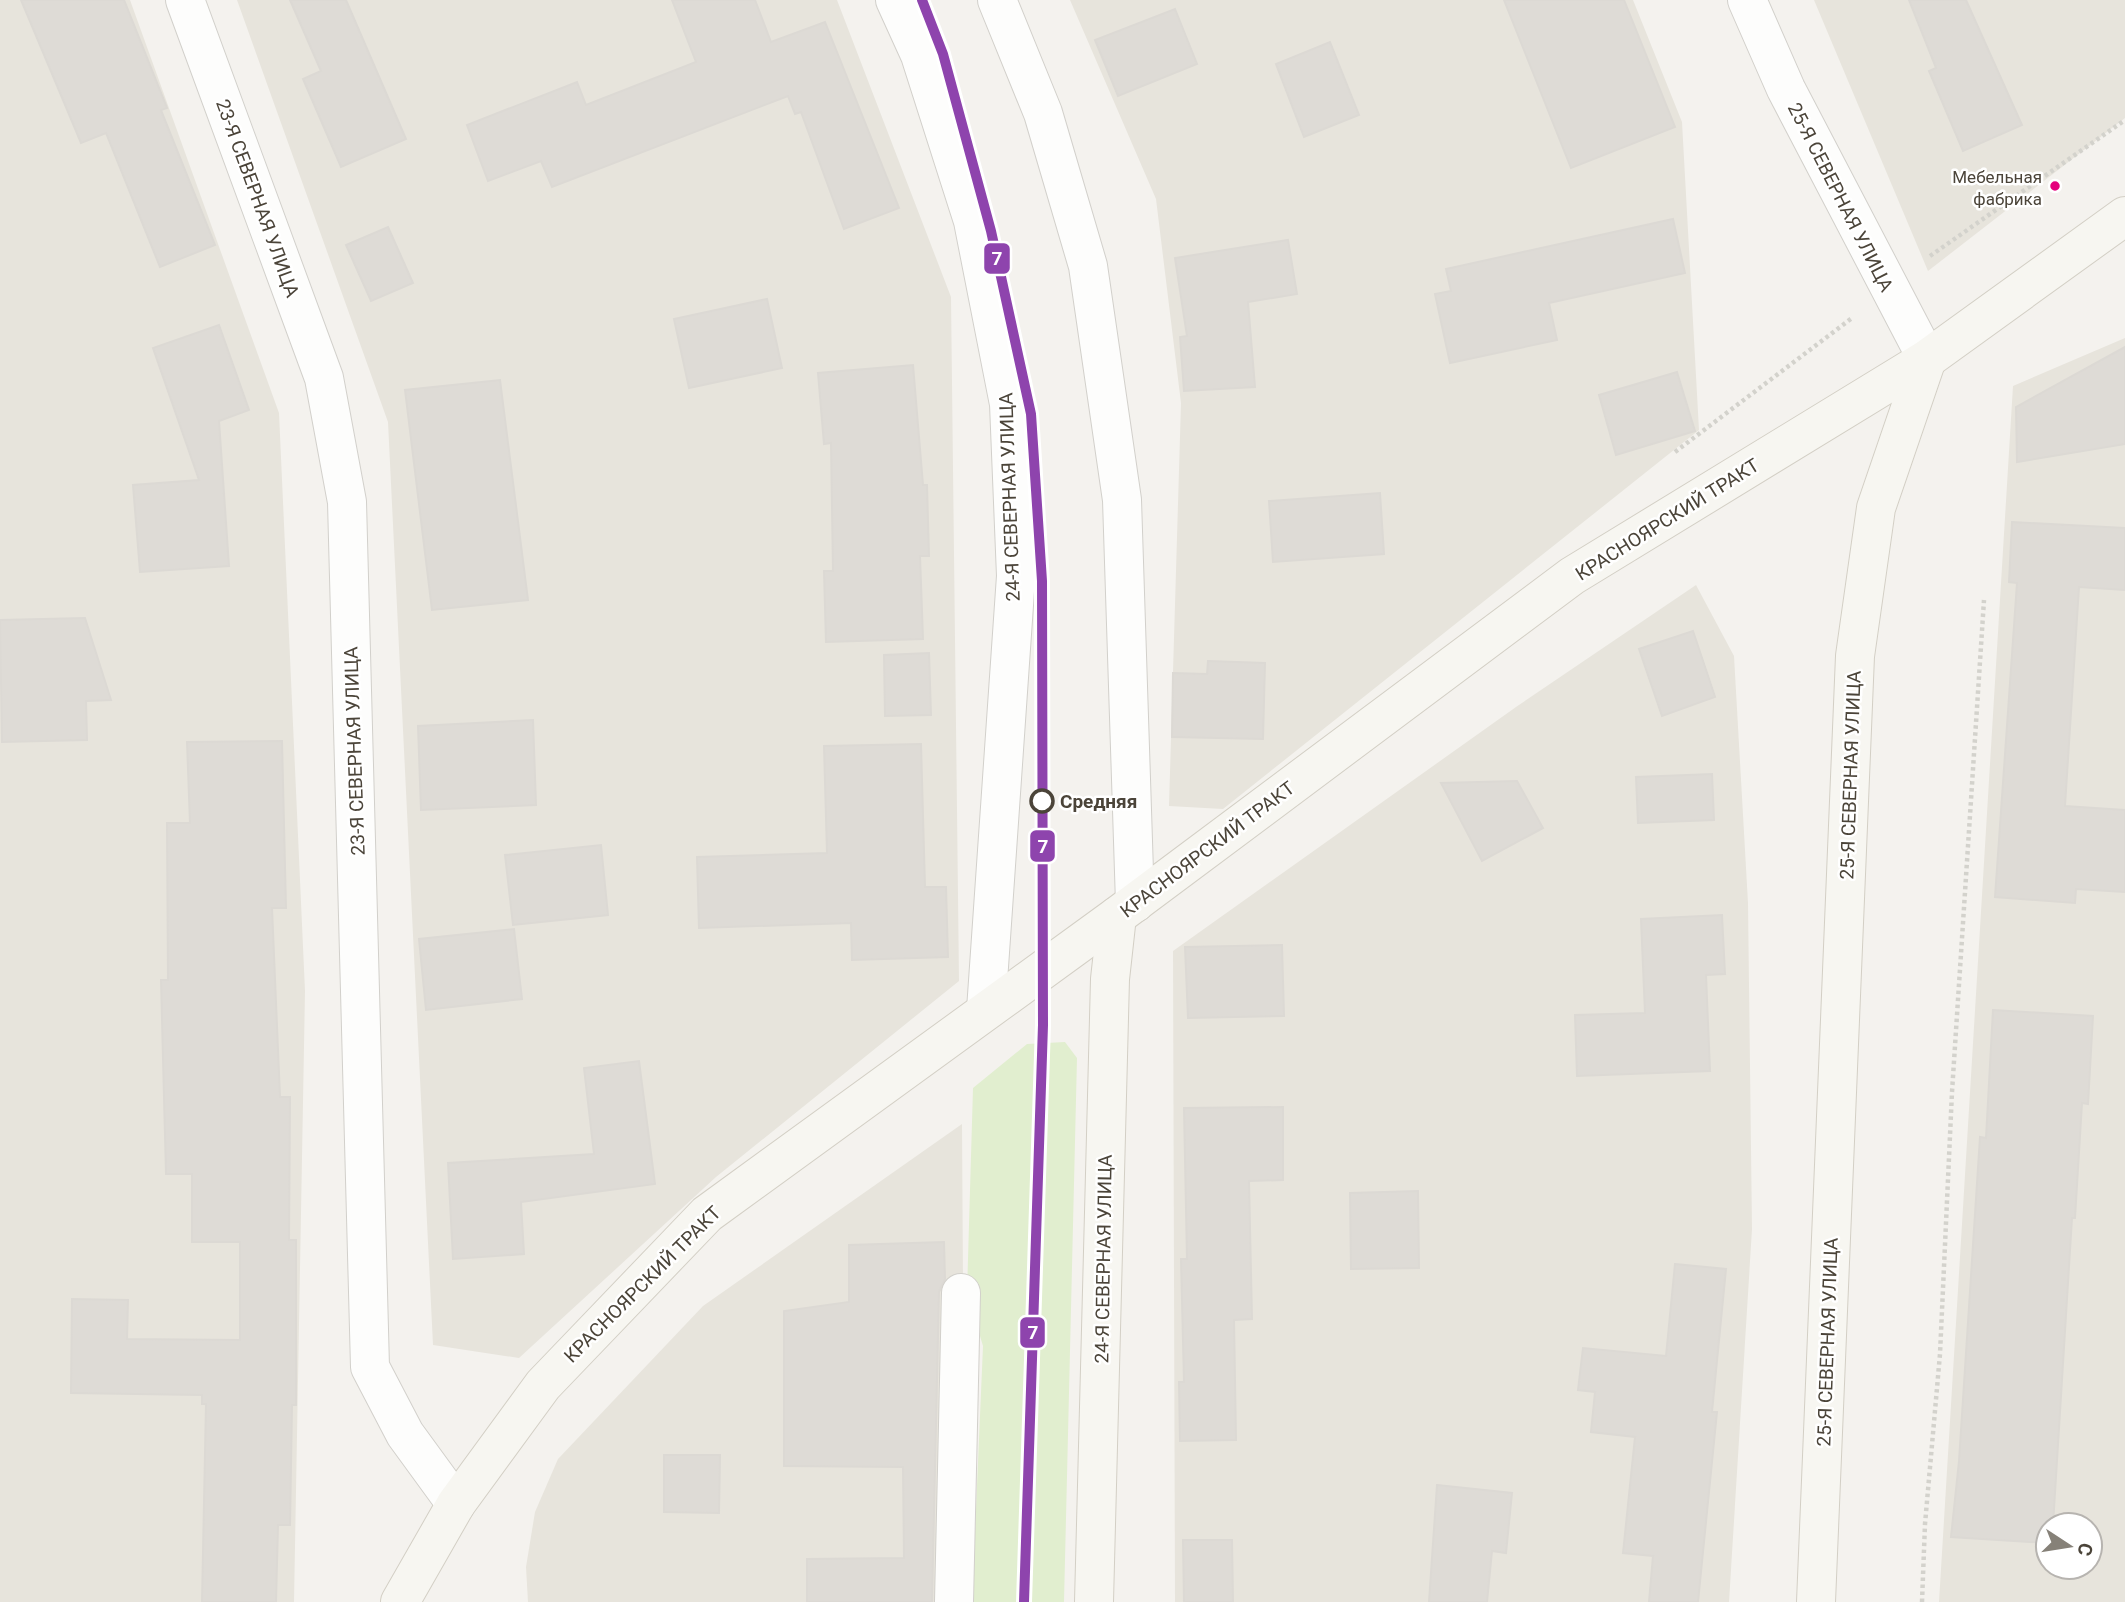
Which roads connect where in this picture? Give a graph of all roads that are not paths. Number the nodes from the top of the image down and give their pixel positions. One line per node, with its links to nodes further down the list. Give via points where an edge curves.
1 (186, 0): 10 (street, 23-Я СЕВЕРНАЯ УЛИЦА, via 324,378 347,502 370,1367 405,1434)
2 (895, 0): 8 (street, 24-Я СЕВЕРНАЯ УЛИЦА, via 920,55 972,220 1009,404 1016,576)
3 (997, 0): 7 (street, 24-Я СЕВЕРНАЯ УЛИЦА, via 1043,113 1088,265 1122,500)
4 (1747, 0): 6 (street, 25-Я СЕВЕРНАЯ УЛИЦА, via 1786,89)
5 (2125, 216): 6 (main road, КРАСНОЯРСКИЙ ТРАКТ)
6 (1927, 359): 7 (main road, КРАСНОЯРСКИЙ ТРАКТ, via 1572,576); 14 (main road, 25-Я СЕВЕРНАЯ УЛИЦА, via 1876,508 1855,656)
7 (1126, 909): 8 (main road, КРАСНОЯРСКИЙ ТРАКТ); 13 (main road, 24-Я СЕВЕРНАЯ УЛИЦА, via 1110,979)
8 (986, 1010): 10 (main road, КРАСНОЯРСКИЙ ТРАКТ, via 707,1214 543,1385)
9 (961, 1293): 12 (street)
10 (456, 1504): 11 (main road, КРАСНОЯРСКИЙ ТРАКТ)
11 (400, 1602)
12 (954, 1602)
13 (1094, 1602)
14 (1816, 1602)

